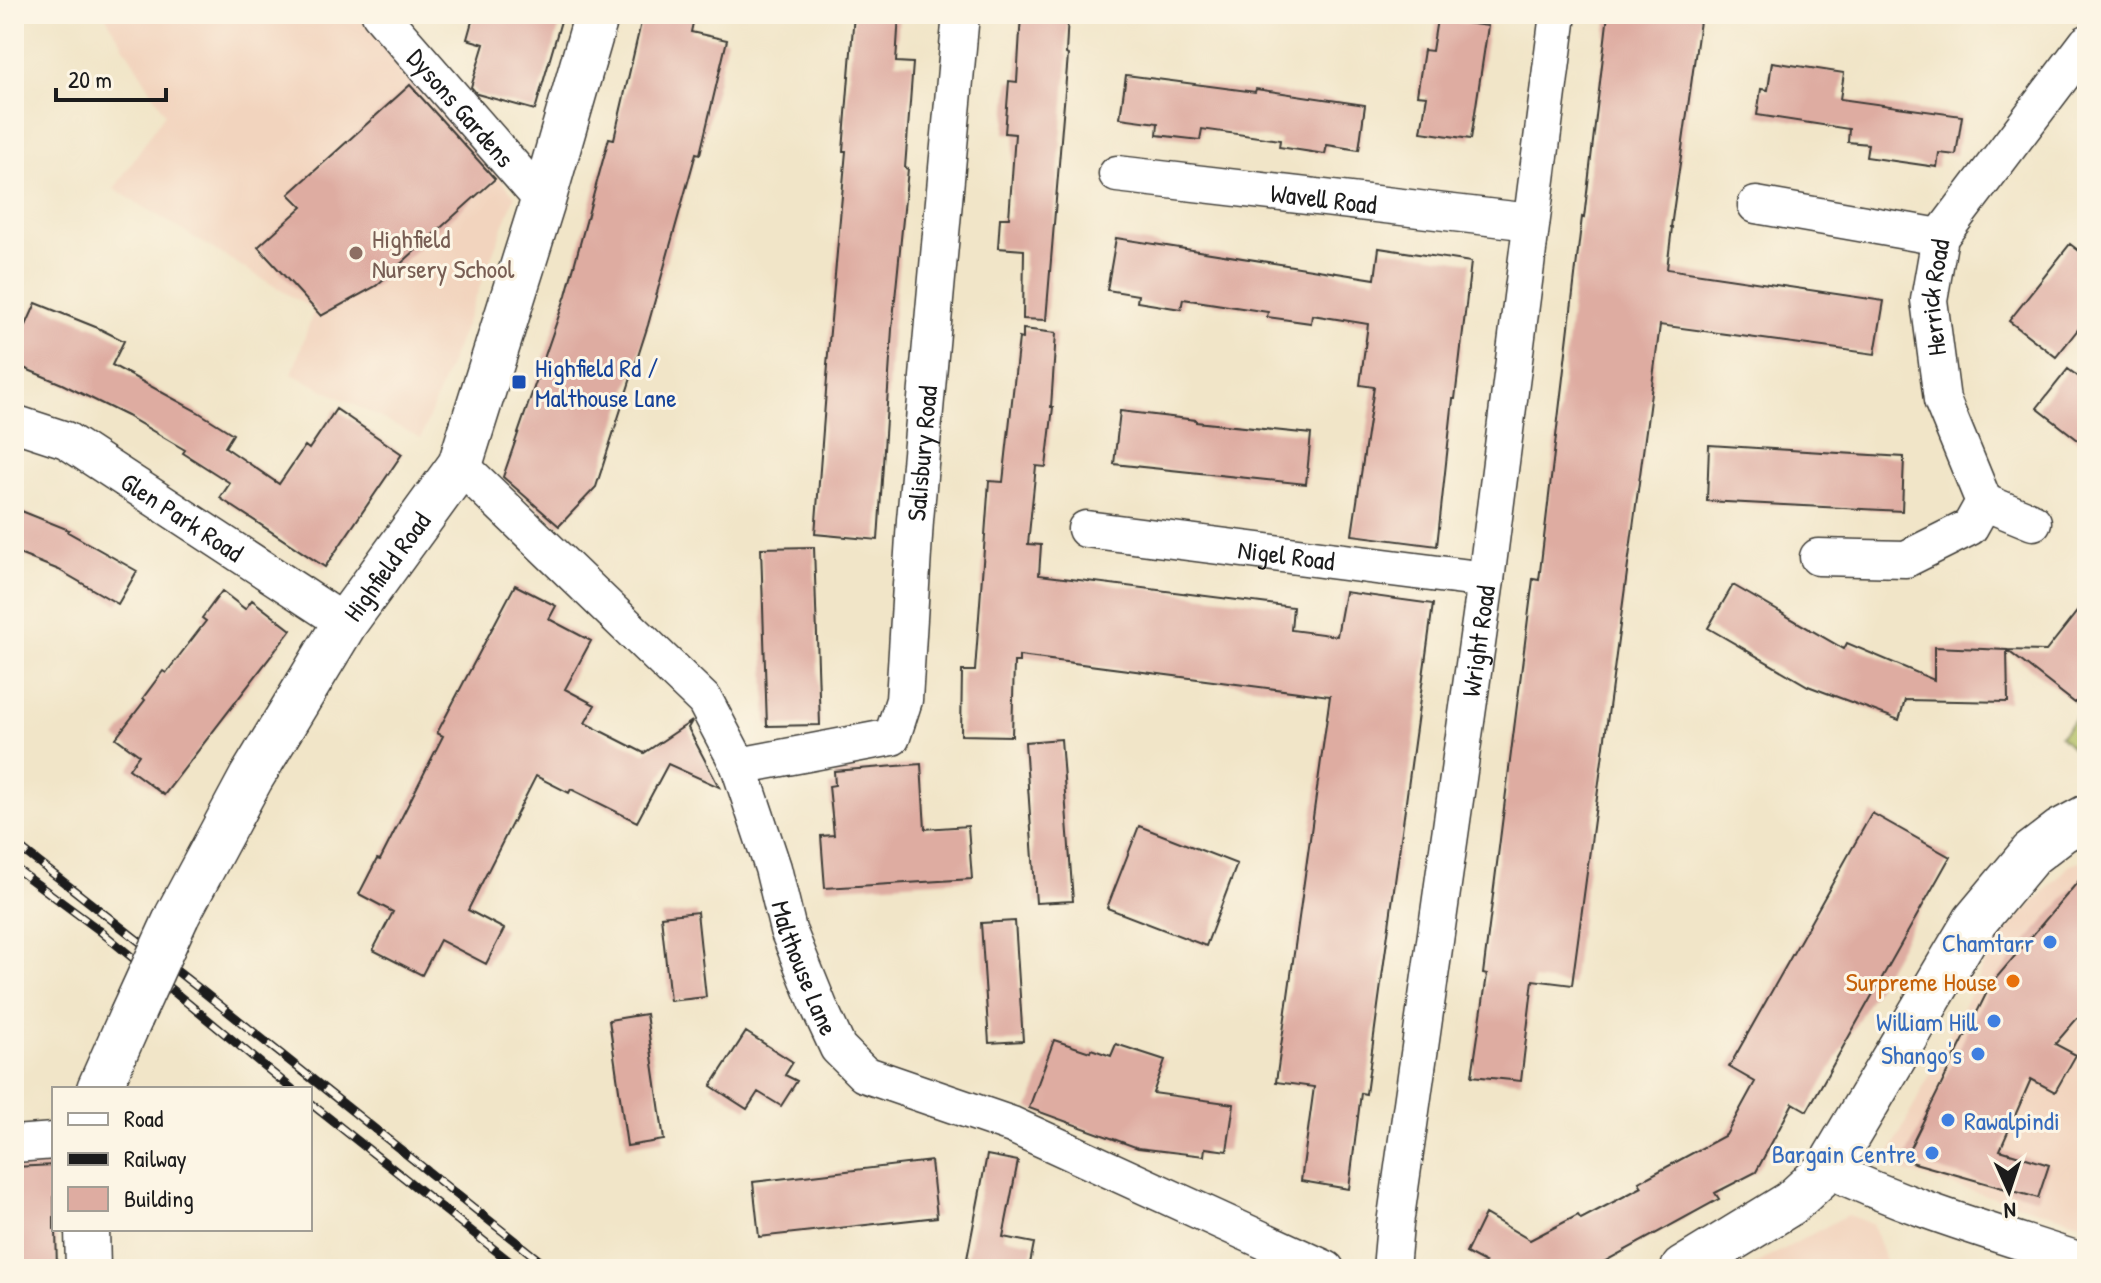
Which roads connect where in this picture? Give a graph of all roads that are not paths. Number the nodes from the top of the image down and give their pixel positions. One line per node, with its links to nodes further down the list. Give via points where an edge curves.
1 (380, 14): 7 (street, Dysons Gardens)
2 (597, 14): 7 (main road, Highfield Road)
3 (961, 14): 19 (street, Salisbury Road, via 904,700 892,737)
4 (1558, 14): 9 (street, Wright Road)
5 (2087, 43): 10 (street, Herrick Road)
6 (1117, 174): 9 (street, Wavell Road)
7 (543, 201): 12 (main road, Highfield Road)
8 (1756, 205): 10 (street)
9 (1531, 222): 17 (street, Wright Road)
10 (1940, 237): 13 (street, Herrick Road, via 1929,300 1942,400)
11 (14, 423): 18 (street, Glen Park Road, via 66,440)
12 (460, 465): 18 (main road, Highfield Road); 19 (street, Malthouse Lane, via 705,701)
13 (1984, 502): 14 (street); 16 (street, via 1970,527 1906,559)
14 (2033, 522)
15 (1086, 529): 17 (street, Nigel Road)
16 (1818, 557)
17 (1486, 580): 29 (street, Wright Road)
18 (345, 623): 21 (main road, Highfield Road, bridge, via 251,778 177,916)
19 (739, 766): 28 (street, Malthouse Lane, via 788,930 838,1048 864,1074 1012,1125)
20 (2087, 817): 24 (main road, via 2031,854 1975,921)
21 (100, 1087)
22 (52, 1141): 23 (street)
23 (14, 1144)
24 (1828, 1169): 26 (street); 30 (main road, via 1791,1203)
25 (87, 1231): 27 (main road)
26 (2087, 1263)
27 (88, 1269)
28 (1326, 1269)
29 (1391, 1269)
30 (1683, 1269)

